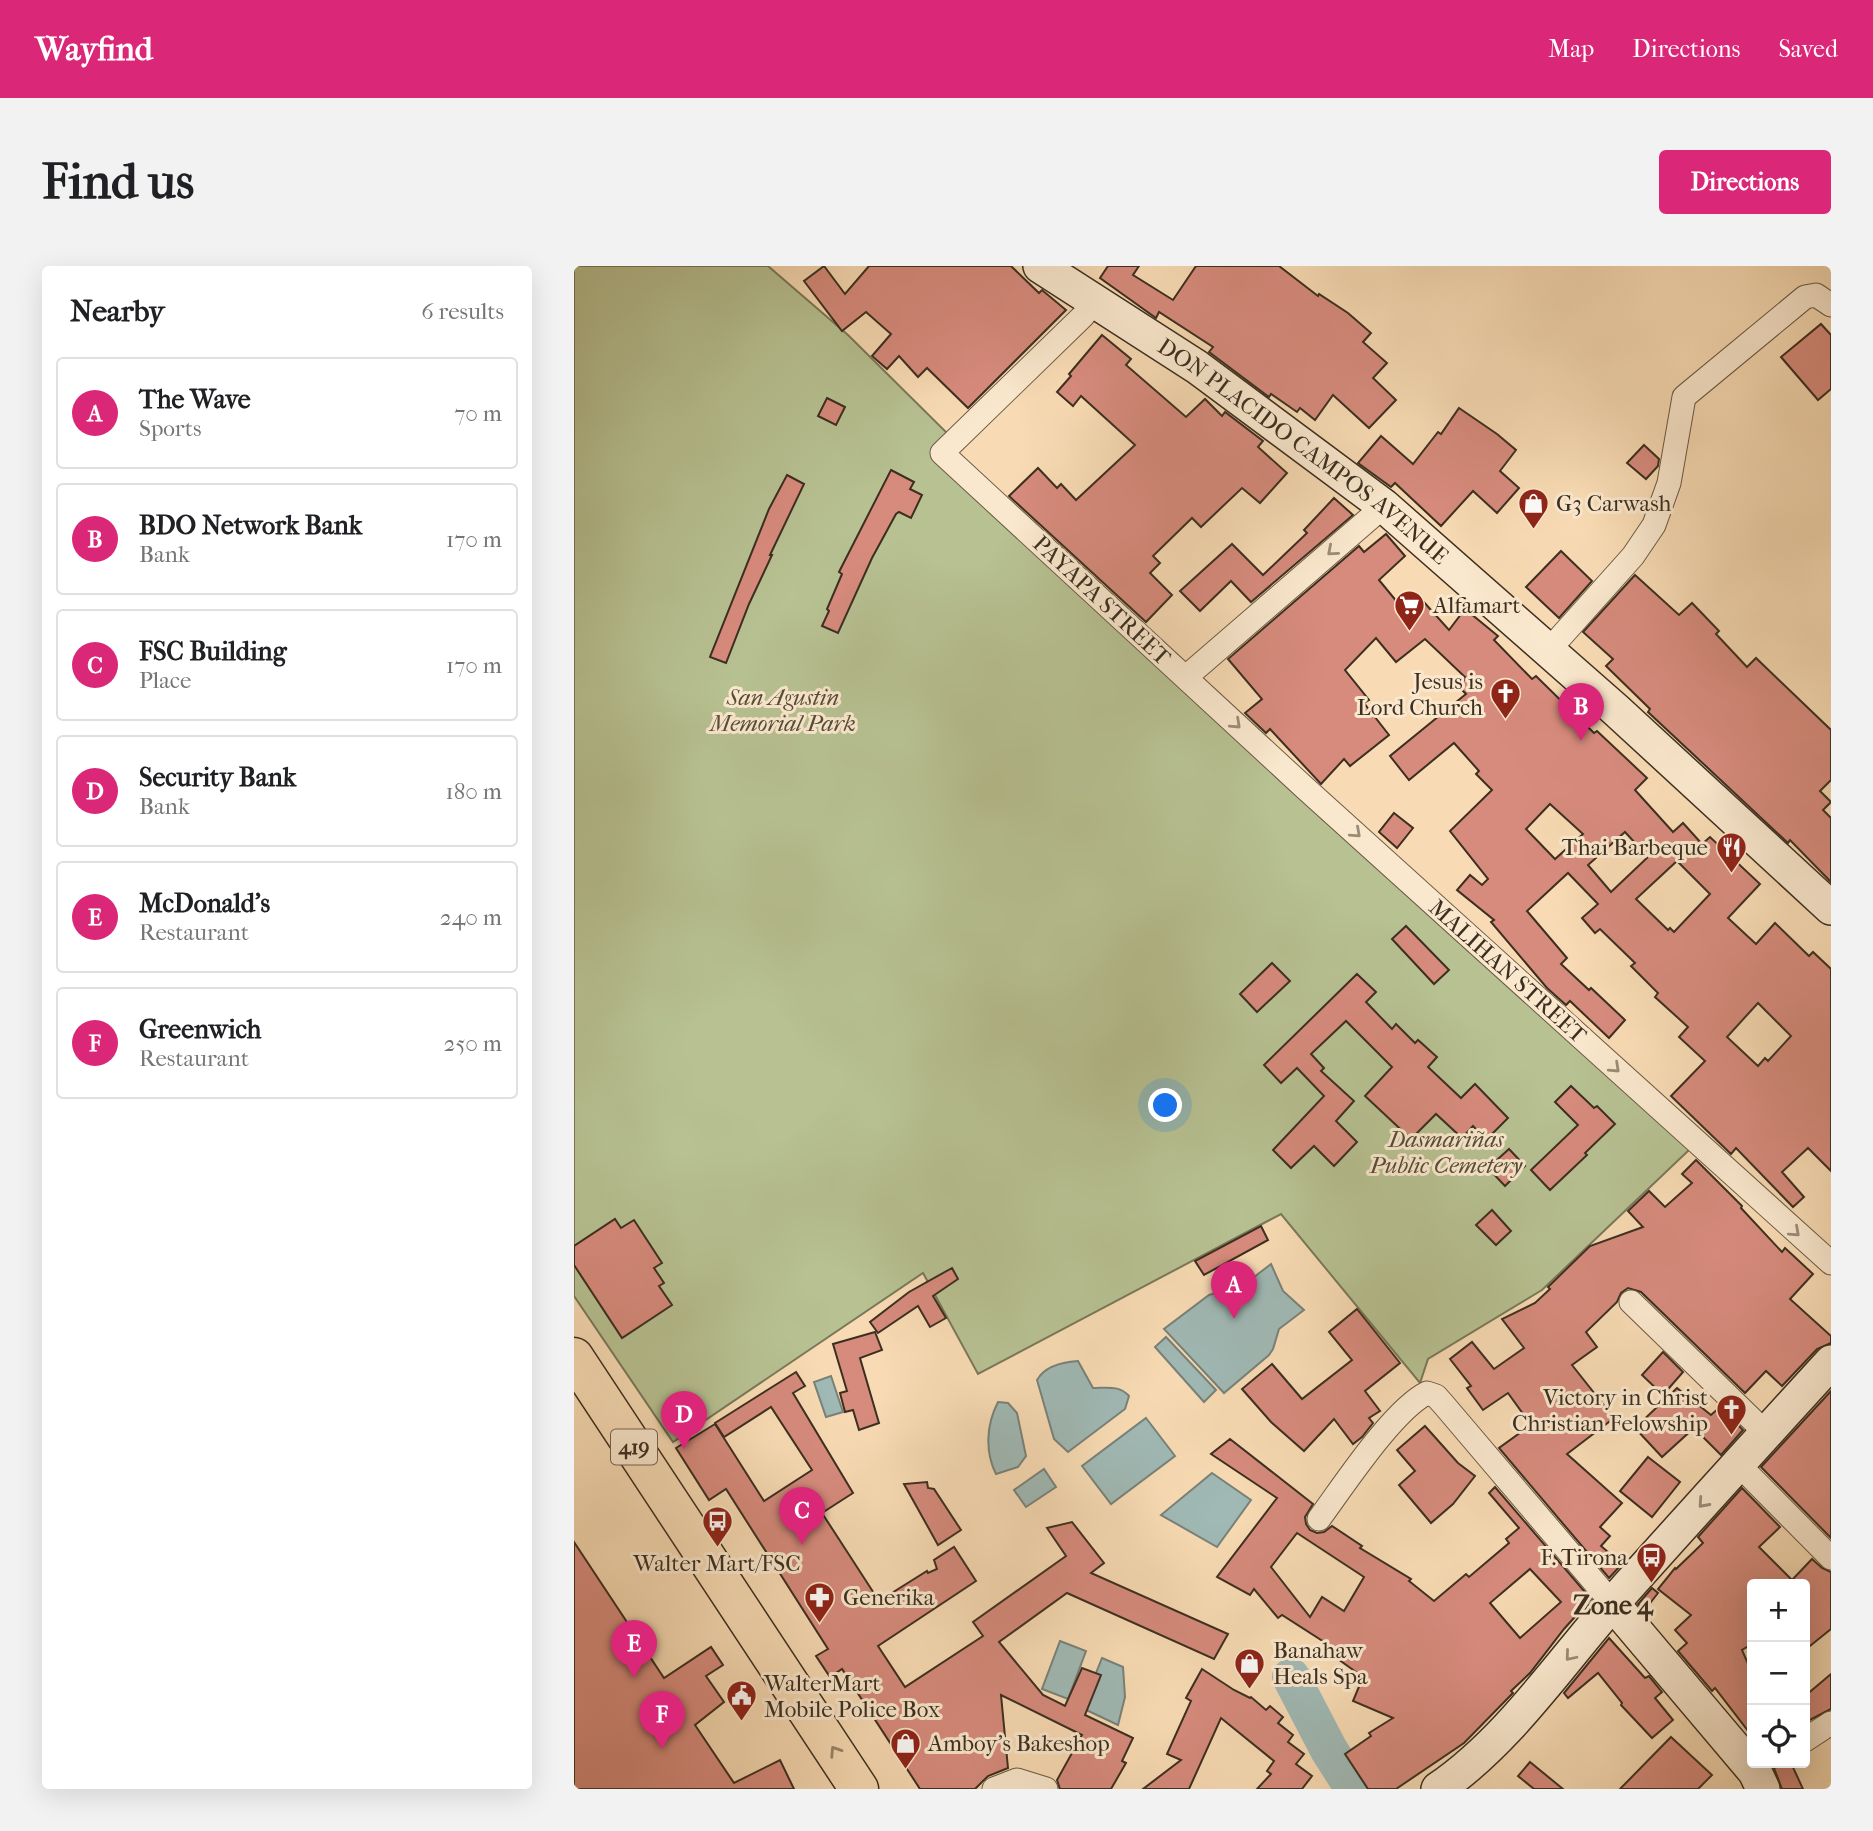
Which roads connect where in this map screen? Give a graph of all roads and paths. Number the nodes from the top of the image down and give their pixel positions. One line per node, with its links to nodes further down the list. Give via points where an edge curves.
1 (1040, 266): 2 (main road, DON PLACIDO CAMPOS AVENUE)
2 (1094, 300): 4 (main road, DON PLACIDO CAMPOS AVENUE, via 1197,367); 6 (street, PAYAPA STREET, via 942,453)
3 (1831, 305): 5 (street, via 1816,295 1805,297 1684,397 1669,483 1654,525 1633,556)
4 (1384, 506): 5 (main road, DON PLACIDO CAMPOS AVENUE); 6 (street, PAYAPA STREET, one-way to 6)
5 (1548, 651): 7 (main road, DON PLACIDO CAMPOS AVENUE)
6 (1186, 677): 8 (street, MALIHAN STREET, one-way to 8)
7 (1831, 908)
8 (1831, 1263)
9 (1631, 1302): 13 (street)
10 (574, 1357): 22 (highway, 419, one-way to 10)
11 (1831, 1362): 13 (main road)
12 (574, 1401): 21 (highway, 419)
13 (1766, 1433): 14 (main road)
14 (1738, 1464): 16 (street); 17 (main road, one-way to 17)
15 (1319, 1518): 17 (street, via 1398,1418 1427,1393 1444,1405)
16 (1831, 1558)
17 (1613, 1604): 20 (main road); 25 (main road, one-way to 25, via 1484,1750)
18 (1831, 1723): 19 (street)
19 (1810, 1737)
20 (1763, 1775)
21 (830, 1789)
22 (859, 1789)
23 (994, 1789): 24 (street, via 1017,1780)
24 (1046, 1789)
25 (1438, 1789)

